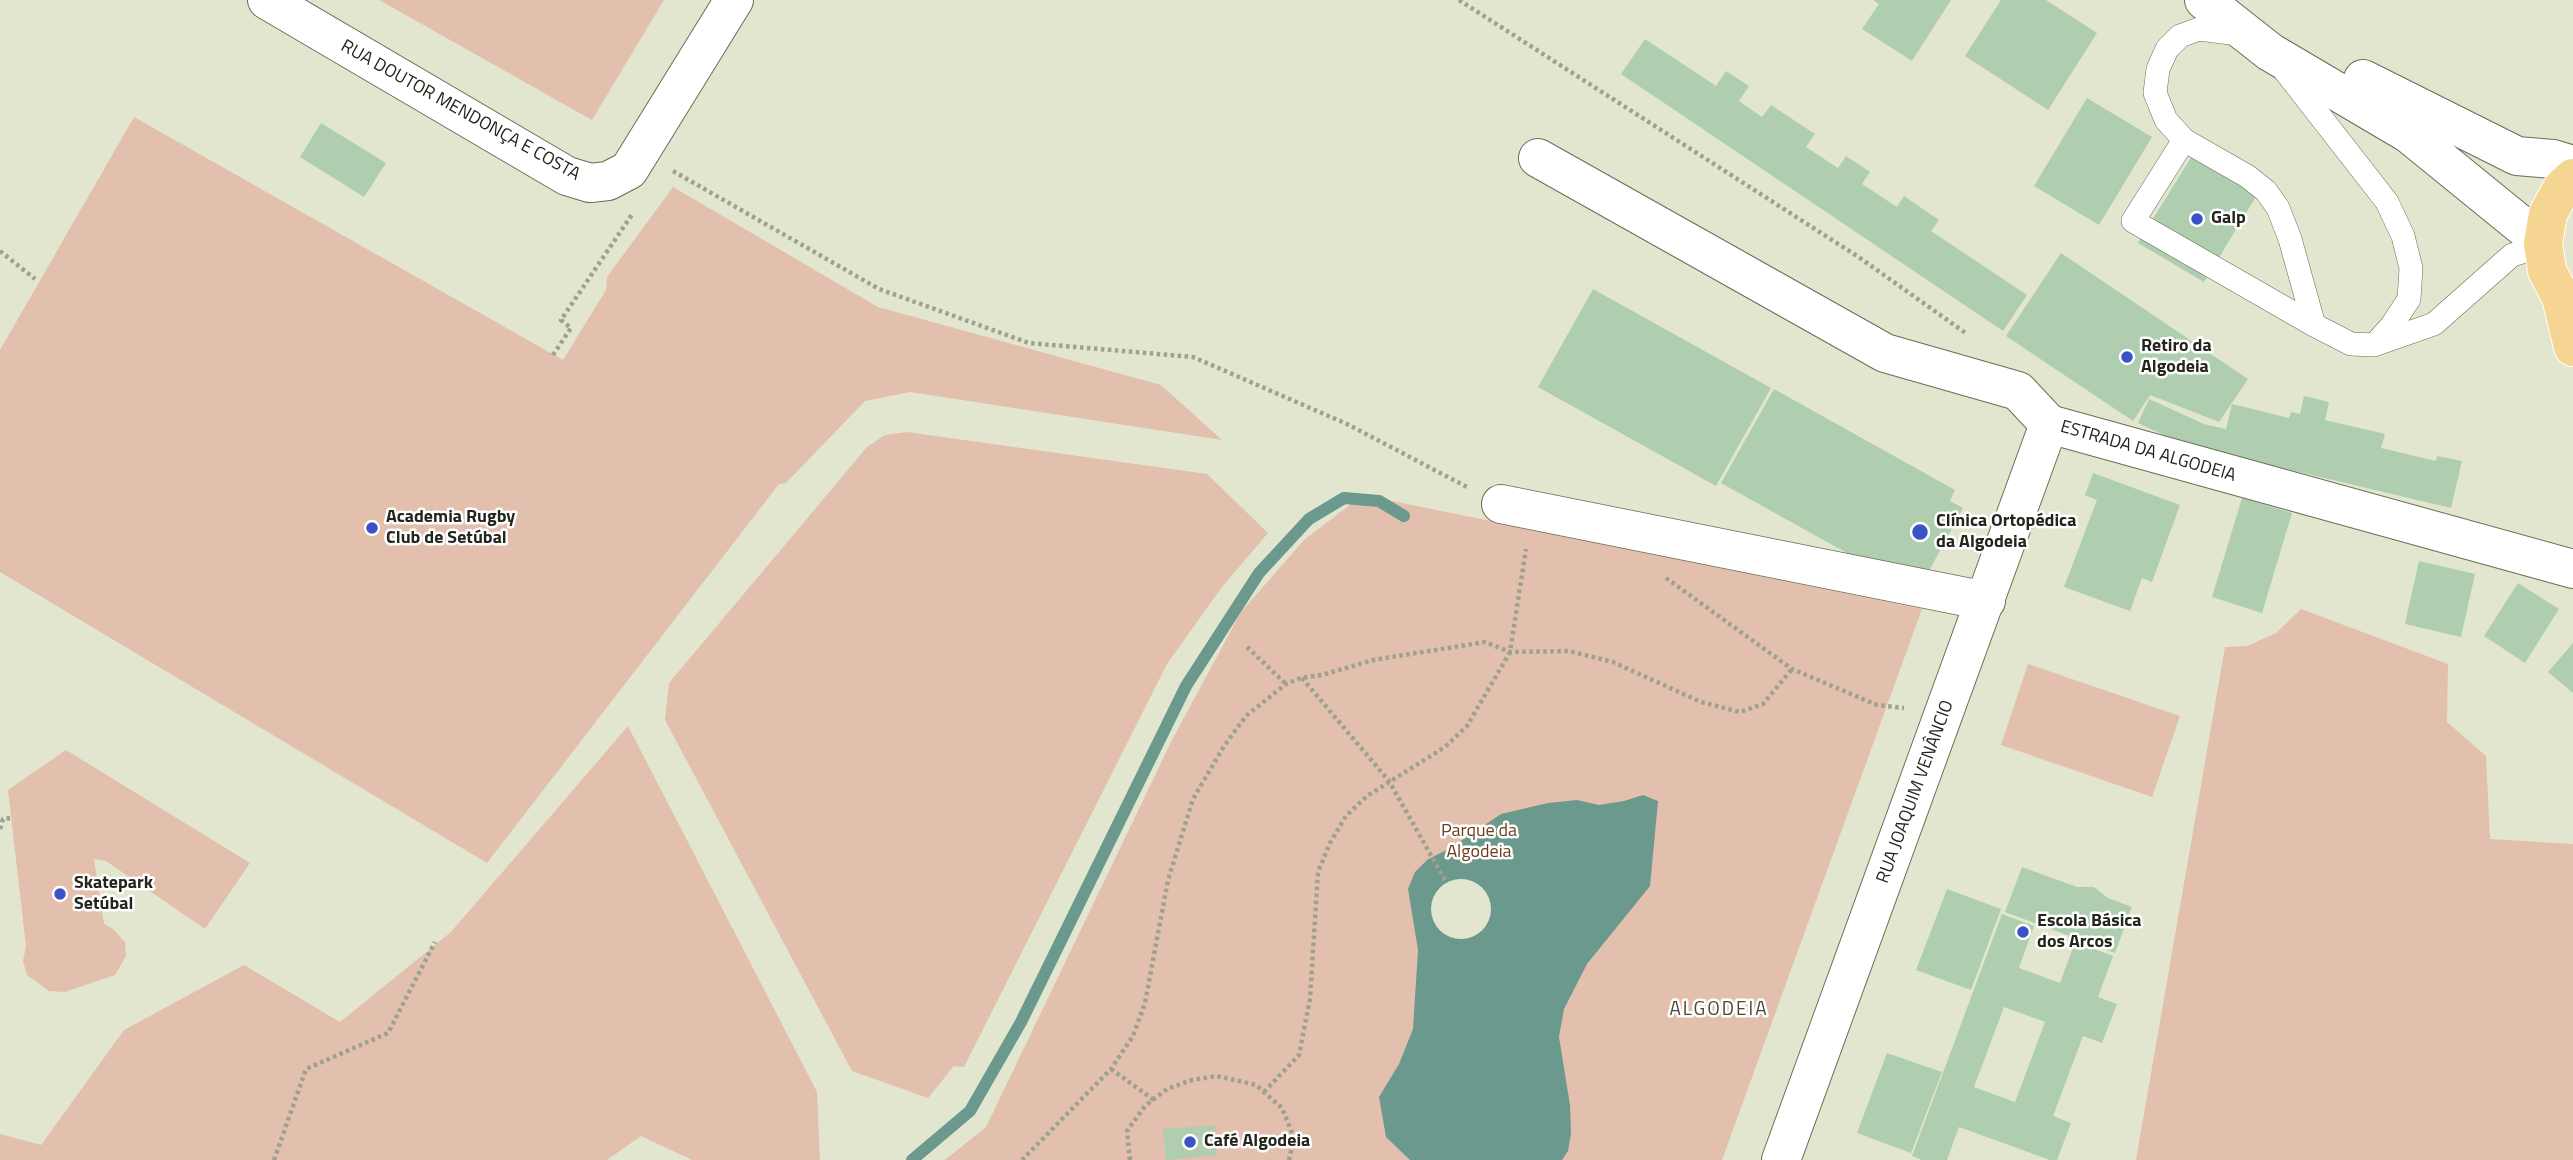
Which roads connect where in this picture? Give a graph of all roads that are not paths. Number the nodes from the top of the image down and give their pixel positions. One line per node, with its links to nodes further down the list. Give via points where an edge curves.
1 (267, 0): 2 (street, RUA DOUTOR MENDONÇA E COSTA, via 567,176 590,183 608,181 629,170)
2 (734, 0)
3 (2204, 0): 5 (street)
4 (2210, 0): 8 (street, via 2517,156)
5 (2258, 43): 6 (lane, via 2199,29 2180,36 2167,49 2155,93 2166,120); 10 (street, via 2409,134); 13 (lane, via 2387,202 2403,236 2411,268 2409,299)
6 (2184, 140): 12 (lane, via 2247,176 2278,208); 12 (lane, via 2133,221)
7 (1538, 158): 15 (street, ESTRADA DA ALGODEIA, via 1885,353 2018,391)
8 (2573, 165)
9 (2573, 178): 10 (main road, via 2548,214)
10 (2543, 244): 11 (main road, via 2547,271); 13 (lane, via 2512,255 2434,324)
11 (2567, 302): 14 (main road)
12 (2314, 325): 13 (lane, via 2351,344)
13 (2374, 345)
14 (2573, 347)
15 (2049, 424): 18 (street, ESTRADA DA ALGODEIA); 20 (street, RUA JOAQUIM VENÂNCIO)
16 (1501, 504): 20 (street)
17 (2573, 543): 18 (street, via 2556,555)
18 (2525, 557): 19 (street, ESTRADA DA ALGODEIA)
19 (2573, 569)
20 (1986, 601): 21 (street, RUA JOAQUIM VENÂNCIO)
21 (1781, 1160)

